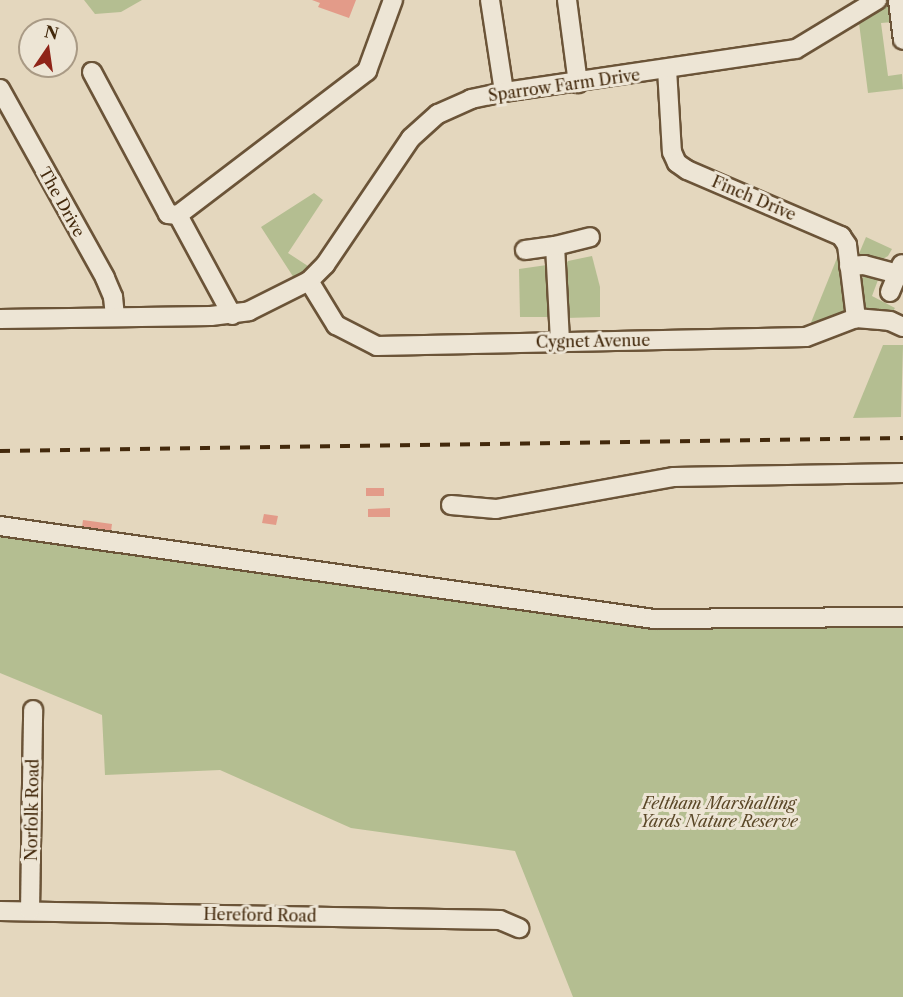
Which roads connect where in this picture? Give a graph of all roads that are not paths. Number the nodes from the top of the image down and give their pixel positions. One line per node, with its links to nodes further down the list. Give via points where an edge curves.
1 (393, 0): 12 (street, via 367,71)
2 (490, 0): 11 (street)
3 (567, 0): 9 (street)
4 (877, 0): 7 (street, Sparrow Farm Drive, via 796,49)
5 (898, 0): 6 (street)
6 (903, 40)
7 (667, 69): 9 (street, Sparrow Farm Drive); 16 (street, Finch Drive, via 672,152 677,163 833,231 847,245)
8 (92, 72): 12 (street, via 168,214)
9 (578, 83): 11 (street, Sparrow Farm Drive)
10 (0, 89): 21 (street, The Drive, via 105,278 113,297)
11 (504, 92): 18 (street, Sparrow Farm Drive, via 471,99 438,114 411,138 341,227 325,265)
12 (178, 215): 20 (street)
13 (590, 237): 14 (street)
14 (555, 246): 15 (street); 25 (street)
15 (525, 250)
16 (849, 266): 17 (street); 22 (street, Finch Drive)
17 (901, 268): 19 (street)
18 (309, 280): 20 (street, Sparrow Farm Drive, via 249,311); 25 (street, Cygnet Avenue, via 329,318 367,344)
19 (890, 292)
20 (232, 315): 21 (street, Sparrow Farm Drive)
21 (115, 317): 23 (street, Sparrow Farm Drive)
22 (856, 318): 24 (street, Cygnet Avenue, via 890,321); 25 (street, Cygnet Avenue, via 806,337)
23 (0, 319)
24 (903, 327)
25 (560, 341)
26 (903, 474): 27 (street, via 674,477 496,509)
27 (451, 505)
28 (0, 526): 29 (street, via 654,619)
29 (903, 617)
30 (33, 710): 32 (street, Norfolk Road)
31 (0, 911): 32 (street, Hereford Road)
32 (30, 911): 33 (street, Hereford Road, via 500,920)
33 (519, 928)

